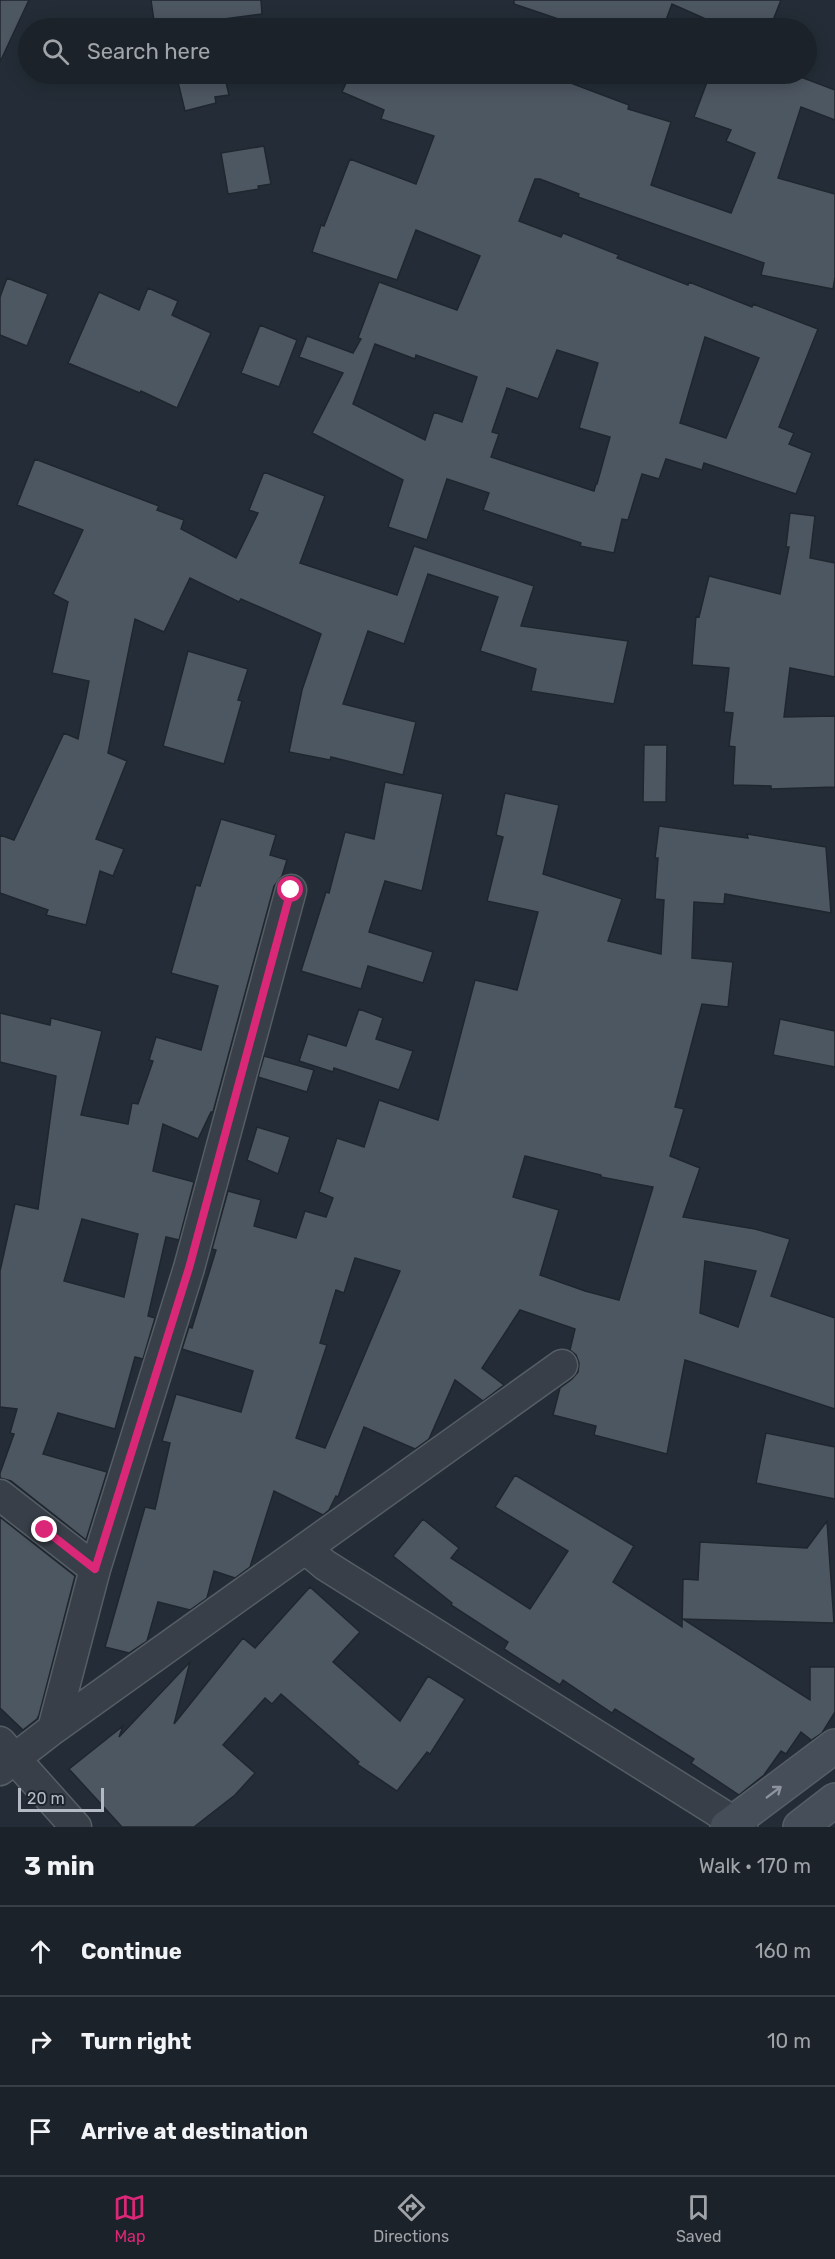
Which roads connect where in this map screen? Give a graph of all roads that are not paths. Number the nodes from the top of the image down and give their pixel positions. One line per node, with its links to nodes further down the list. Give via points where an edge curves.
1 (291, 890): 5 (street, via 189,1268)
2 (562, 1365): 4 (street)
3 (0, 1496): 5 (street)
4 (306, 1549): 6 (street); 10 (street, via 325,1565)
5 (95, 1569): 6 (street)
6 (53, 1729): 8 (street)
7 (835, 1746): 10 (main road, one-way to 7)
8 (5, 1757): 11 (street)
9 (835, 1800): 12 (main road)
10 (734, 1825)
11 (76, 1827)
12 (800, 1827)

